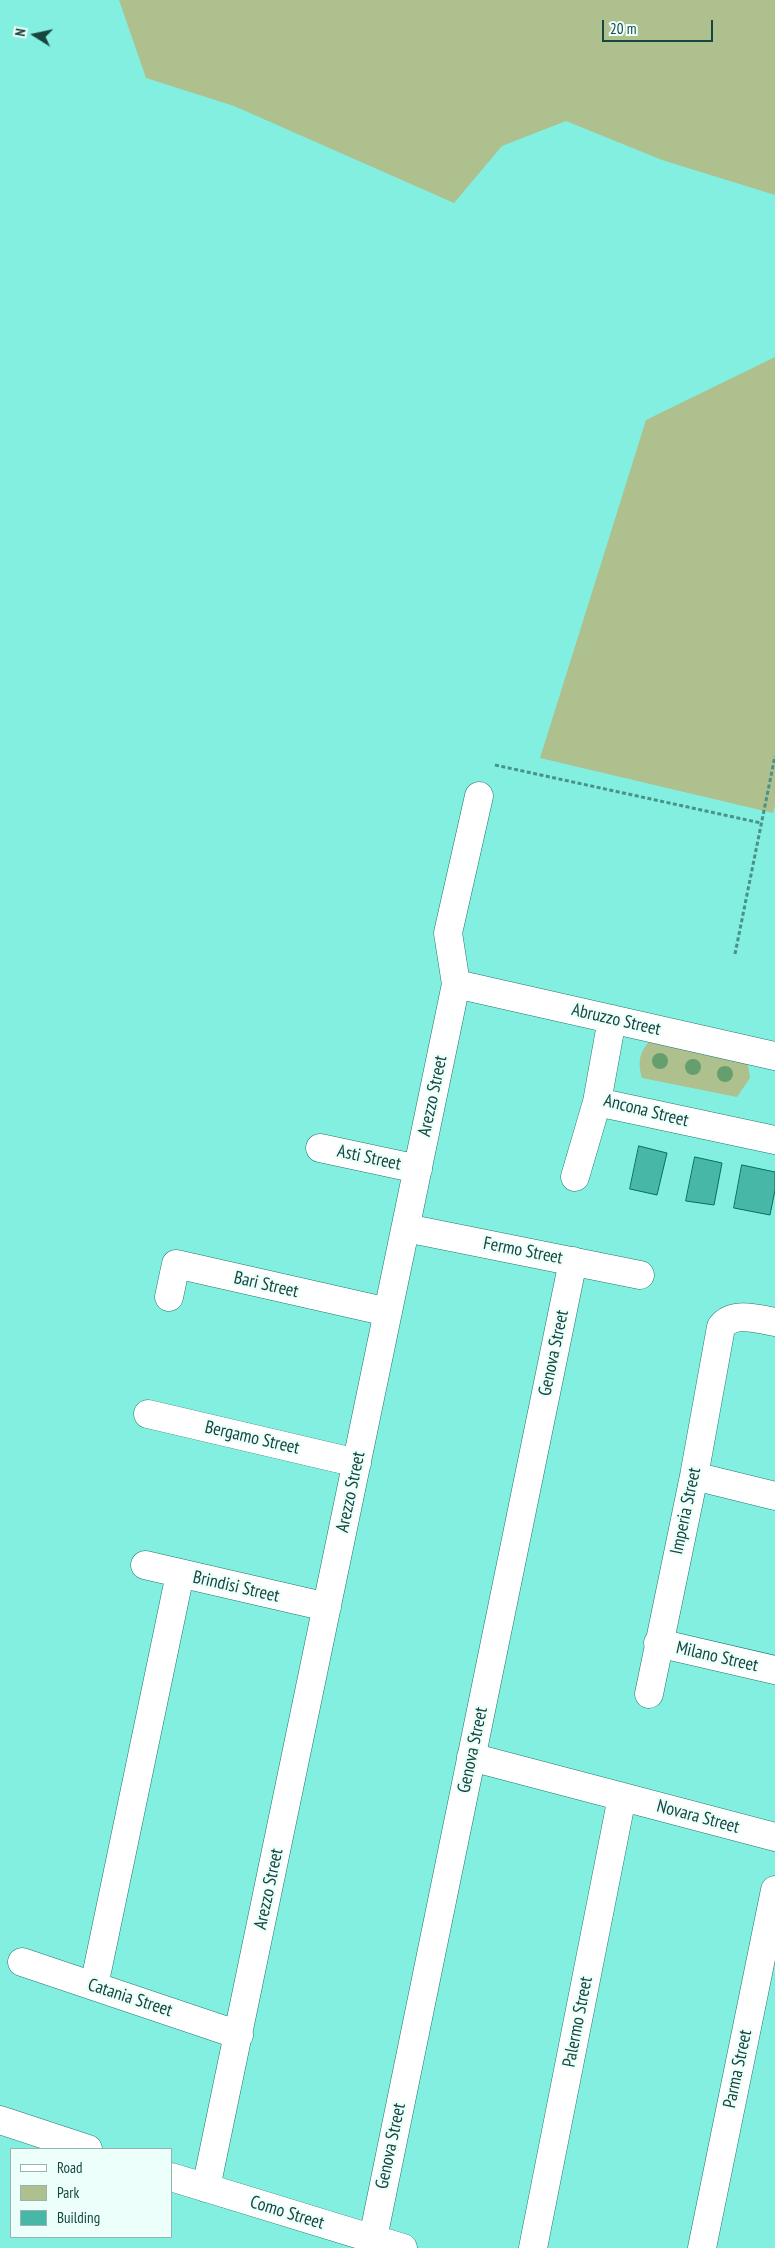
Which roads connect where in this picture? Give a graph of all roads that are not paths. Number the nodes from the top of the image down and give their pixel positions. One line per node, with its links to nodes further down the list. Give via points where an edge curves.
1 (479, 796): 2 (street, Arezzo Street, via 448,933)
2 (456, 984): 3 (street, Abruzzo Street); 8 (street, Arezzo Street)
3 (612, 1019): 4 (street, Abruzzo Street); 5 (street, Ancona Street)
4 (774, 1053)
5 (597, 1102): 6 (street, Ancona Street); 9 (street)
6 (775, 1140)
7 (320, 1148): 8 (street, Asti Street)
8 (418, 1169): 10 (street, Arezzo Street)
9 (575, 1177)
10 (406, 1228): 11 (street, Fermo Street); 14 (street, Arezzo Street)
11 (573, 1261): 12 (street, Fermo Street); 26 (street, Genova Street)
12 (640, 1275)
13 (169, 1297): 14 (street, Bari Street, via 176,1264)
14 (388, 1312): 17 (street, Arezzo Street)
15 (775, 1322): 18 (street, Imperia Street, via 744,1316 721,1327)
16 (148, 1414): 17 (street, Bergamo Street)
17 (357, 1463): 22 (street, Arezzo Street)
18 (694, 1476): 19 (street); 23 (street, Imperia Street)
19 (775, 1496)
20 (145, 1565): 21 (street, Brindisi Street)
21 (180, 1574): 22 (street, Brindisi Street); 31 (street)
22 (327, 1607): 32 (street, Arezzo Street)
23 (658, 1643): 24 (street, Milano Street); 25 (street, Imperia Street)
24 (775, 1670)
25 (648, 1694)
26 (471, 1757): 27 (street, Novara Street); 37 (street, Genova Street)
27 (622, 1796): 28 (street, Novara Street); 39 (street, Palermo Street)
28 (775, 1837)
29 (775, 1890): 40 (street, Parma Street)
30 (22, 1962): 31 (street, Catania Street)
31 (94, 1986): 32 (street, Catania Street)
32 (238, 2034): 36 (street, Arezzo Street)
33 (0, 2120): 34 (street)
34 (85, 2148)
35 (172, 2177): 36 (street, Como Street)
36 (206, 2188): 37 (street, Como Street)
37 (373, 2238): 38 (street, Como Street)
38 (403, 2248)
39 (534, 2248)
40 (702, 2248)

